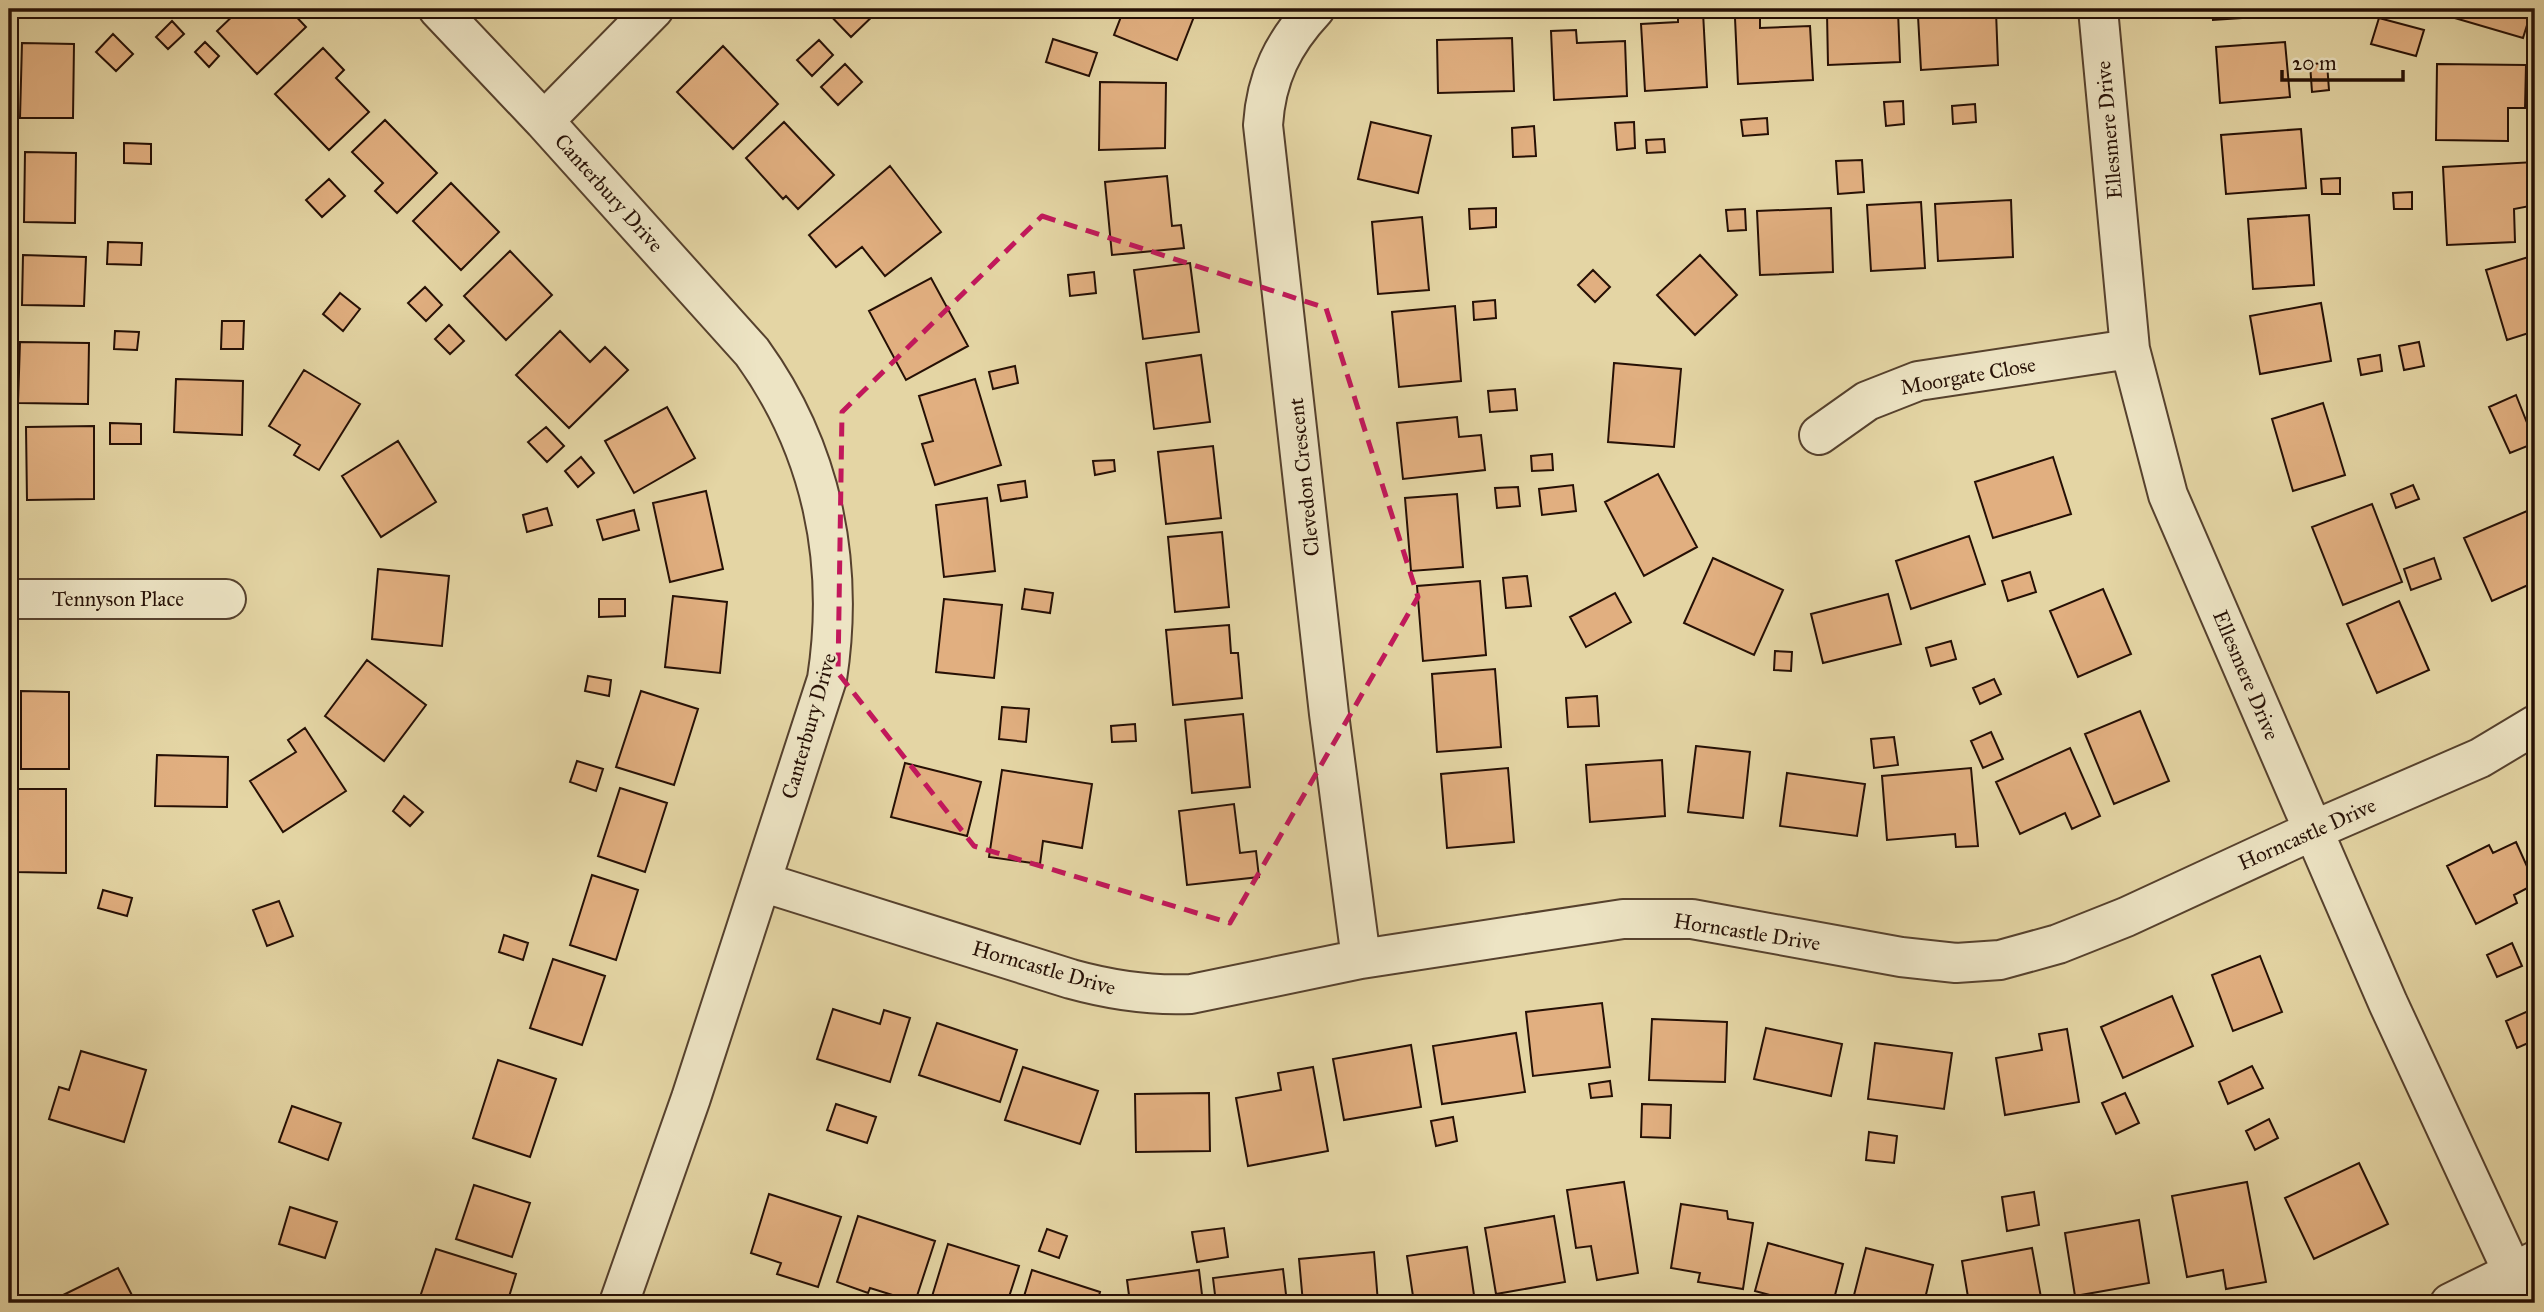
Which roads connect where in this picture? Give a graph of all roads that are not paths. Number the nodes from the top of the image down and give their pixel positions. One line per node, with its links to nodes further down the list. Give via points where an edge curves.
1 (438, 9): 5 (street, Canterbury Drive)
2 (654, 9): 5 (street)
3 (1315, 9): 13 (street, Clevedon Crescent, via 1276,63 1264,125)
4 (2098, 9): 6 (street, Ellesmere Drive)
5 (544, 121): 12 (street, Canterbury Drive, via 752,352 790,413 821,495 833,560 833,643 822,697)
6 (2130, 349): 7 (street, Moorgate Close, via 1919,380 1867,401); 11 (street, Ellesmere Drive, via 2168,495)
7 (1819, 435)
8 (9, 599): 9 (street, Tennyson Place)
9 (226, 599)
10 (2535, 725): 11 (street, Horncastle Drive, via 2480,758)
11 (2314, 830): 13 (street, Horncastle Drive, via 2126,917 2000,961 1956,963 1901,957 1692,919 1637,919); 14 (street, Ellesmere Drive, via 2388,1003)
12 (762, 882): 13 (street, Horncastle Drive, via 1071,979 1131,992 1191,994); 15 (street, Canterbury Drive)
13 (1361, 959)
14 (2525, 1279): 16 (street)
15 (620, 1303)
16 (2450, 1303)

